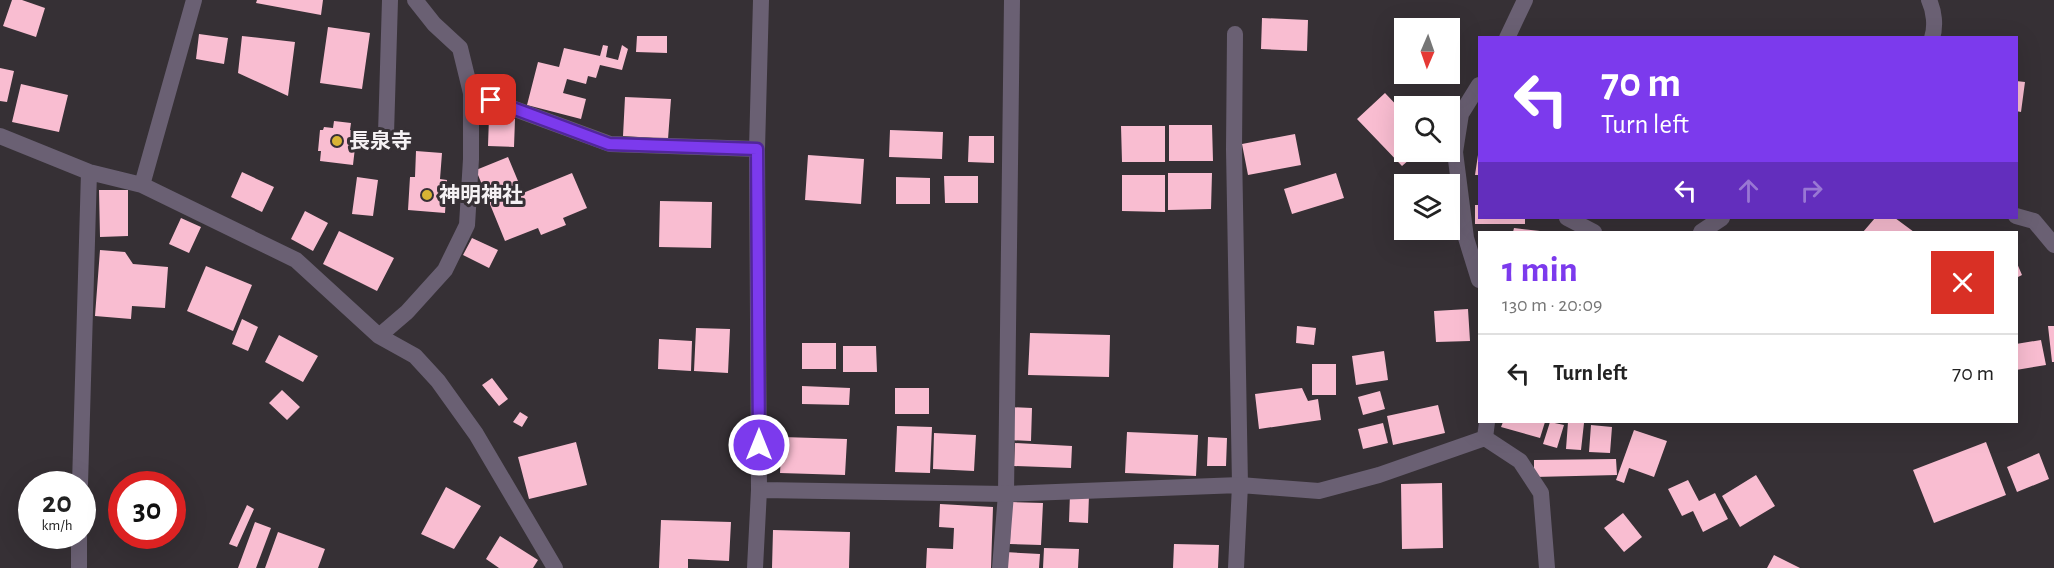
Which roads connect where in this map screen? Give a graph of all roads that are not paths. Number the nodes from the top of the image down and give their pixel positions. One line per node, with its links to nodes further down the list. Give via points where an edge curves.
1 (194, 0): 17 (street)
2 (390, 0): 13 (street)
3 (415, 0): 12 (street, via 460,48)
4 (761, 0): 15 (street)
5 (1012, 0): 30 (street)
6 (1525, 0): 9 (street)
7 (1929, 0): 10 (street, via 1933,8)
8 (1235, 34): 28 (street)
9 (1508, 36)
10 (1933, 36)
11 (1478, 87): 24 (street, via 1461,114 1455,152 1466,238)
12 (471, 93): 15 (street, via 609,144); 25 (street, via 466,225 445,270)
13 (386, 134)
14 (0, 136): 16 (street)
15 (757, 149): 29 (street)
16 (89, 172): 17 (street); 27 (street)
17 (142, 185): 25 (street, via 296,260)
18 (2018, 217): 23 (street, via 2034,221)
19 (1569, 219): 21 (street)
20 (1720, 219): 22 (street)
21 (1592, 231)
22 (1702, 231)
23 (2054, 245)
24 (1478, 277)
25 (379, 336): 33 (street, via 415,356 438,381 476,434)
26 (1486, 430): 28 (street, via 1379,475 1319,491); 37 (street, via 1520,461 1541,493)
27 (80, 471)
28 (1240, 485): 30 (street); 36 (street)
29 (759, 490): 30 (street); 34 (street)
30 (1006, 494): 35 (street)
31 (79, 549): 32 (street)
32 (79, 568)
33 (555, 568)
34 (755, 568)
35 (1000, 568)
36 (1236, 568)
37 (1547, 568)

